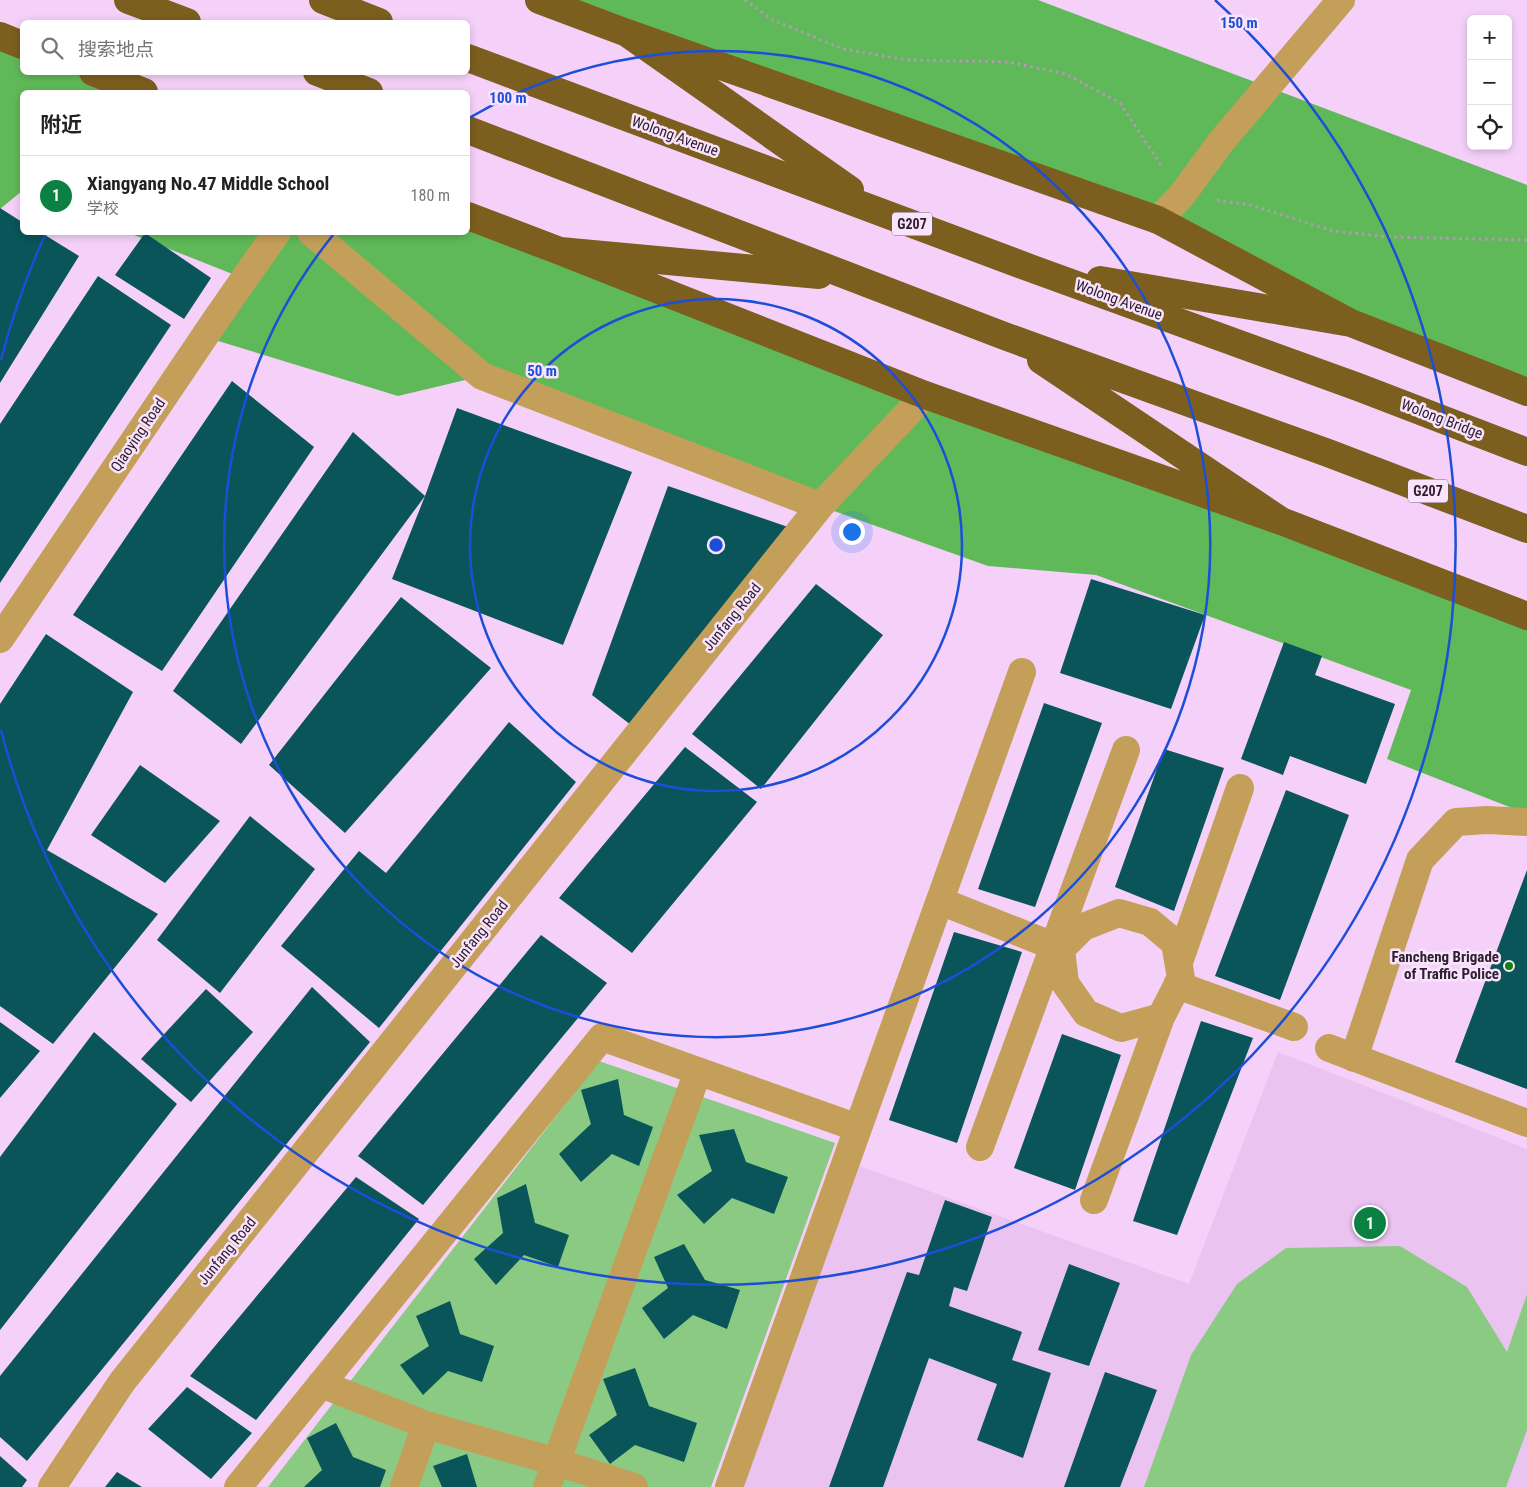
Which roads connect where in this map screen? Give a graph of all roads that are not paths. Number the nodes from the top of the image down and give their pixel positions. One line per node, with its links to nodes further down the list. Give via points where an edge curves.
1 (128, 0): 5 (highway)
2 (323, 0): 6 (highway)
3 (539, 0): 7 (highway, Wolong Avenue / G207)
4 (1341, 0): 18 (street)
5 (182, 20)
6 (373, 20)
7 (627, 33): 16 (highway, Wolong Avenue / G207); 18 (highway)
8 (0, 36): 9 (highway)
9 (20, 44)
10 (470, 59): 16 (highway, Wolong Avenue / G207)
11 (101, 75): 13 (highway)
12 (325, 75): 14 (highway)
13 (139, 90)
14 (364, 90)
15 (470, 131): 23 (highway, G207)
16 (882, 213): 22 (highway, Wolong Avenue / G207)
17 (470, 217): 21 (highway, G207)
18 (1158, 220): 24 (highway)
19 (276, 235): 34 (street, Qiaoying Road)
20 (315, 235): 30 (street, via 482,376)
21 (560, 251): 23 (highway, G207); 28 (highway)
22 (1030, 268): 24 (highway); 26 (highway, Wolong Avenue / G207)
23 (854, 278): 25 (highway, G207)
24 (1351, 323): 27 (highway)
25 (1006, 337): 31 (highway); 32 (highway, G207)
26 (1358, 386): 29 (highway, Wolong Bridge / G207)
27 (1527, 392)
28 (925, 395): 30 (street, Junfang Road); 31 (highway)
29 (1527, 452)
30 (820, 506): 54 (street, Junfang Road, via 128,1375)
31 (1281, 521): 33 (highway)
32 (1527, 529)
33 (1527, 616)
34 (0, 638)
35 (1022, 672): 39 (street)
36 (1126, 750): 40 (street)
37 (1240, 788): 41 (street)
38 (1527, 822): 45 (street, via 1456,822 1420,860)
39 (940, 901): 40 (street); 48 (street)
40 (1057, 948): 41 (street, via 1083,927 1119,913 1150,922 1175,942); 42 (street, via 1065,983 1086,1012 1121,1028); 49 (street)
41 (1178, 974): 42 (street); 43 (street)
42 (1161, 1017): 50 (street)
43 (1294, 1027)
44 (1329, 1048): 45 (street)
45 (1354, 1058): 47 (street)
46 (698, 1072): 48 (street); 51 (street, via 602,1037); 53 (street)
47 (1527, 1123)
48 (858, 1128): 59 (street)
49 (980, 1148)
50 (1094, 1200)
51 (321, 1384): 52 (street); 55 (street)
52 (426, 1425): 53 (street); 56 (street)
53 (556, 1462): 57 (street); 58 (street)
54 (52, 1487)
55 (238, 1487)
56 (404, 1487)
57 (547, 1487)
58 (634, 1487)
59 (728, 1487)

